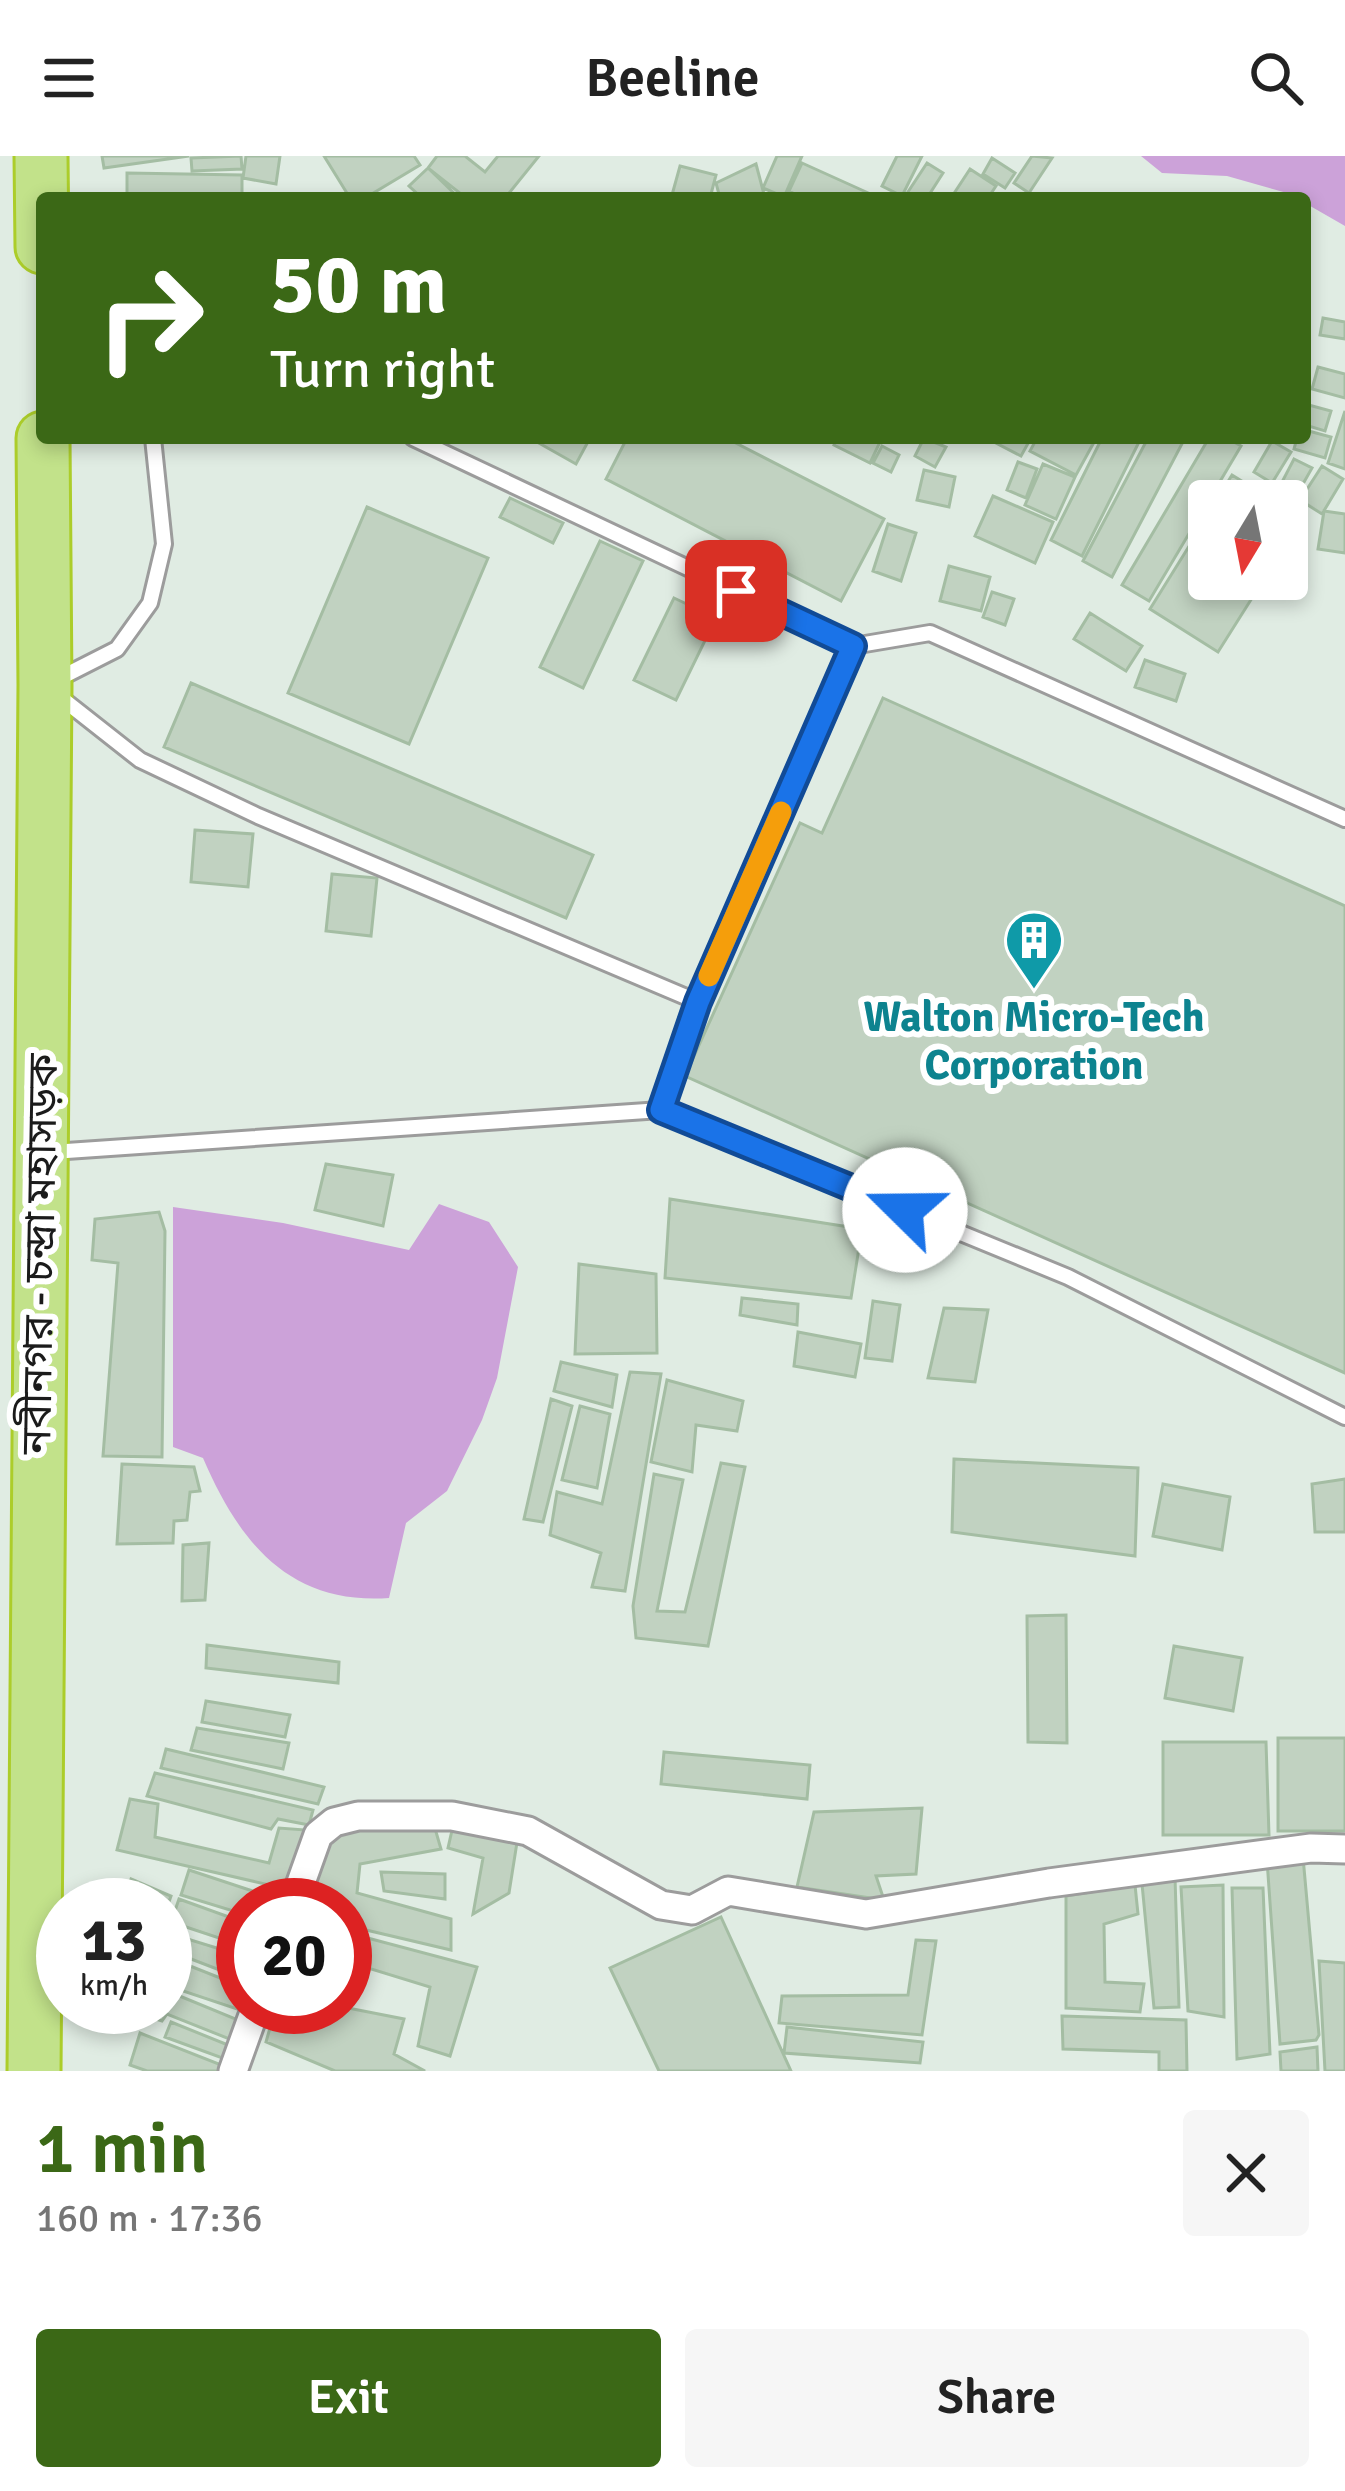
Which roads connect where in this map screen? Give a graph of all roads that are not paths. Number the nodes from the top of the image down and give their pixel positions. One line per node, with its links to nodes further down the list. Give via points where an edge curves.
1 (41, 156): 2 (highway)
2 (41, 192)
3 (44, 444): 7 (highway, নবীনগর - চন্দ্রা মহাসড়ক)
4 (154, 444): 7 (lane, via 164,544 150,603 117,649)
5 (426, 444): 6 (lane)
6 (853, 646): 8 (lane, via 930,633); 9 (lane)
7 (45, 686): 9 (lane, via 140,760); 11 (highway, নবীনগর - চন্দ্রা মহাসড়ক)
8 (1345, 819)
9 (698, 1002): 10 (lane)
10 (661, 1110): 11 (lane); 12 (lane, via 1068,1277)
11 (41, 1153): 16 (highway, নবীনগর - চন্দ্রা মহাসড়ক)
12 (1345, 1417)
13 (1345, 1849): 14 (street, via 1049,1883 866,1914 728,1892 692,1910 661,1904 528,1831 452,1816 358,1816 318,1835)
14 (303, 1878)
15 (246, 2034): 17 (street)
16 (34, 2071)
17 (233, 2071)

